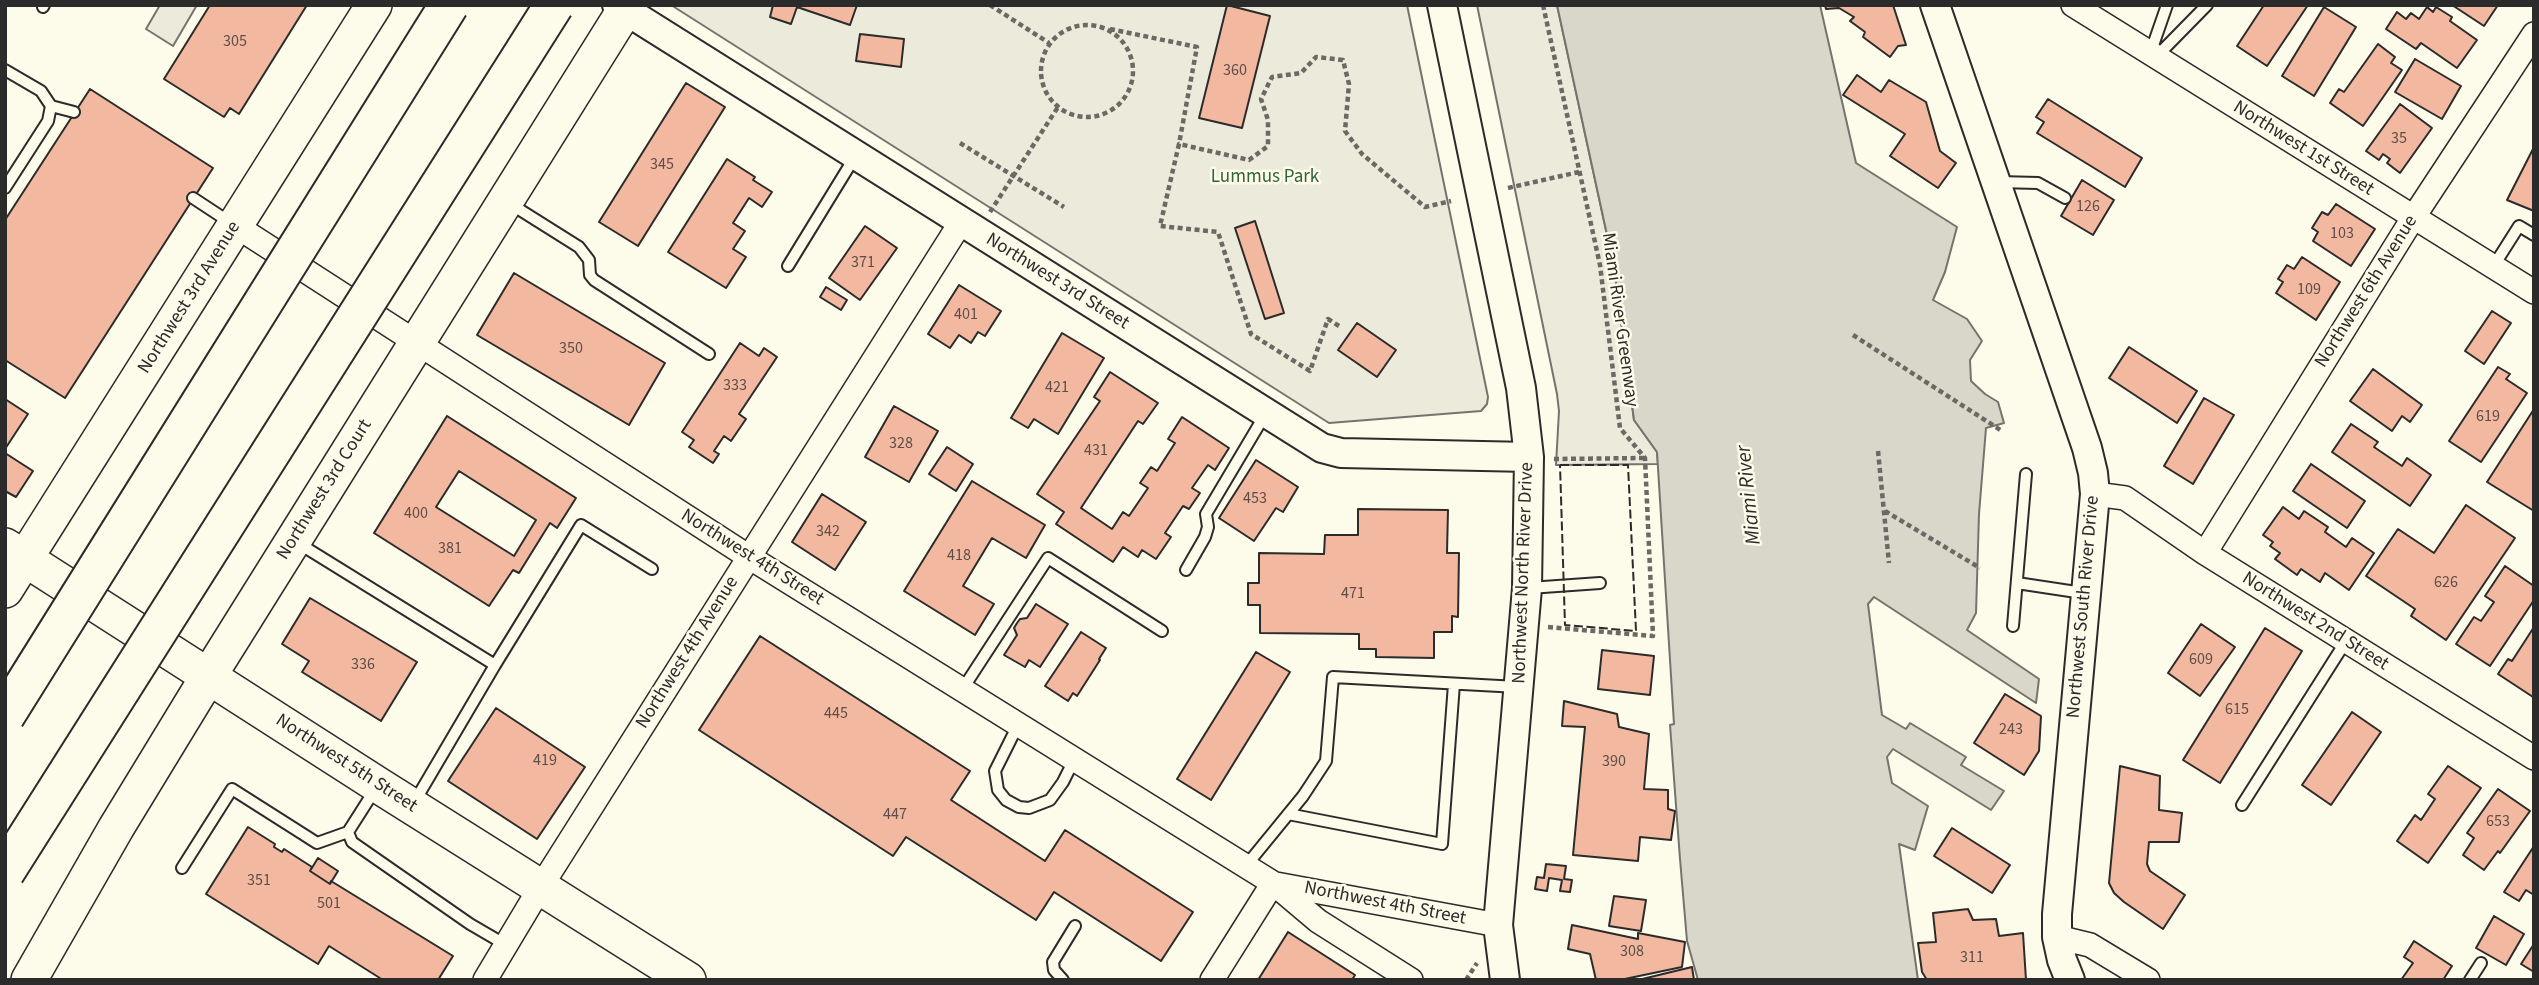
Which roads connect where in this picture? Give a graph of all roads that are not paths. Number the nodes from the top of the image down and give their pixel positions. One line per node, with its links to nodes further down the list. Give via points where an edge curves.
1 (374, 5): 23 (main road, Northwest 3rd Avenue)
2 (449, 5): 53 (highway, bridge)
3 (554, 5): 64 (highway, bridge)
4 (1442, 5): 31 (street, Northwest North River Drive, via 1521,388)
5 (1935, 5): 16 (street, Northwest South River Drive)
6 (2167, 5): 11 (lane)
7 (2207, 5): 11 (lane)
8 (2077, 6): 11 (street, Northwest 1st Street)
9 (623, 7): 15 (street, Northwest 3rd Street); 20 (main road, Northwest 3rd Court)
10 (2534, 34): 21 (street, Northwest 6th Avenue)
11 (2153, 55): 21 (street, Northwest 1st Street)
12 (5, 70): 13 (lane, via 41,91)
13 (51, 106): 14 (lane); 17 (lane, via 48,121)
14 (74, 113)
15 (856, 155): 22 (street, Northwest 3rd Street); 25 (lane)
16 (1996, 182): 19 (lane, via 2038,183); 33 (street, Northwest South River Drive, via 2087,448)
17 (5, 188)
18 (193, 198): 23 (lane)
19 (2065, 198)
20 (507, 201): 28 (main road, Northwest 3rd Court); 29 (lane, via 579,247 589,260 590,275 601,286)
21 (2413, 218): 26 (street, Northwest 1st Street); 36 (street, Northwest 6th Avenue)
22 (961, 222): 30 (street, Northwest 3rd Street); 37 (street, Northwest 4th Avenue)
23 (236, 226): 28 (street, Northwest 4th Street); 35 (main road, Northwest 3rd Avenue)
24 (2534, 235): 26 (lane, via 2519,226)
25 (788, 266)
26 (2493, 267): 27 (street, Northwest 1st Street)
27 (2534, 292)
28 (418, 343): 34 (main road, Northwest 3rd Court); 37 (street, Northwest 4th Street)
29 (709, 354)
30 (1266, 413): 31 (street, Northwest 3rd Street, via 1333,452); 39 (lane, via 1206,514 1205,537)
31 (1541, 458): 42 (street, Northwest North River Drive)
32 (2026, 474): 41 (lane)
33 (2095, 494): 36 (street, Northwest 2nd Street, via 2124,498); 44 (street, Northwest South River Drive)
34 (293, 540): 48 (lane); 49 (main road, Northwest 3rd Court)
35 (15, 553): 43 (main road, Northwest 3rd Avenue); 49 (main road, Northwest 5th Street)
36 (2205, 553): 47 (street, Northwest 2nd Street)
37 (749, 556): 52 (street, Northwest 4th Street); 66 (street, Northwest 4th Avenue)
38 (653, 569): 48 (lane, via 581,525)
39 (1186, 570)
40 (1600, 583): 42 (lane)
41 (2017, 583): 44 (lane); 45 (lane)
42 (1527, 588): 51 (street, Northwest North River Drive)
43 (5, 590)
44 (2086, 593): 69 (street, Northwest South River Drive)
45 (2013, 626)
46 (1162, 631): 52 (lane, via 1048,558)
47 (2346, 641): 55 (street, Northwest 2nd Street); 58 (lane)
48 (495, 664): 59 (lane)
49 (208, 677): 57 (main road, Northwest 5th Street); 73 (main road, Northwest 3rd Court)
50 (1454, 684): 51 (lane); 60 (lane, via 1333,677 1326,761); 60 (lane, via 1442,844)
51 (1519, 687): 67 (street, Northwest North River Drive)
52 (962, 690): 54 (street, Northwest 4th Street)
53 (5, 716)
54 (1018, 725): 56 (street, Northwest 4th Street); 56 (lane, via 995,771 1006,800 1029,808 1050,800)
55 (2534, 758)
56 (1074, 760): 62 (street, Northwest 4th Street)
57 (378, 785): 59 (main road, Northwest 5th Street); 61 (lane)
58 (2242, 805)
59 (412, 807): 66 (main road, Northwest 5th Street)
60 (1288, 814): 62 (lane)
61 (348, 832): 63 (lane, via 317,843 232,789); 70 (lane, via 352,842)
62 (1245, 867): 65 (street, Northwest 4th Street)
63 (182, 868)
64 (5, 872)
65 (1273, 883): 67 (street, Northwest 4th Street); 77 (street); 78 (street, Northwest 4th Street, via 1318,920)
66 (540, 888): 70 (street, Northwest 4th Avenue); 75 (main road, Northwest 5th Street)
67 (1498, 925): 72 (street, Northwest North River Drive)
68 (1075, 926): 76 (lane, via 1053,962)
69 (2057, 937): 79 (street, Northwest South River Drive); 80 (street, via 2090,945)
70 (506, 945): 74 (street, Northwest 4th Avenue)
71 (2481, 963): 81 (lane)
72 (1503, 978)
73 (29, 980)
74 (485, 980)
75 (688, 980)
76 (1063, 980)
77 (1212, 980)
78 (1411, 980)
79 (2070, 980)
80 (2148, 980)
81 (2470, 980)

